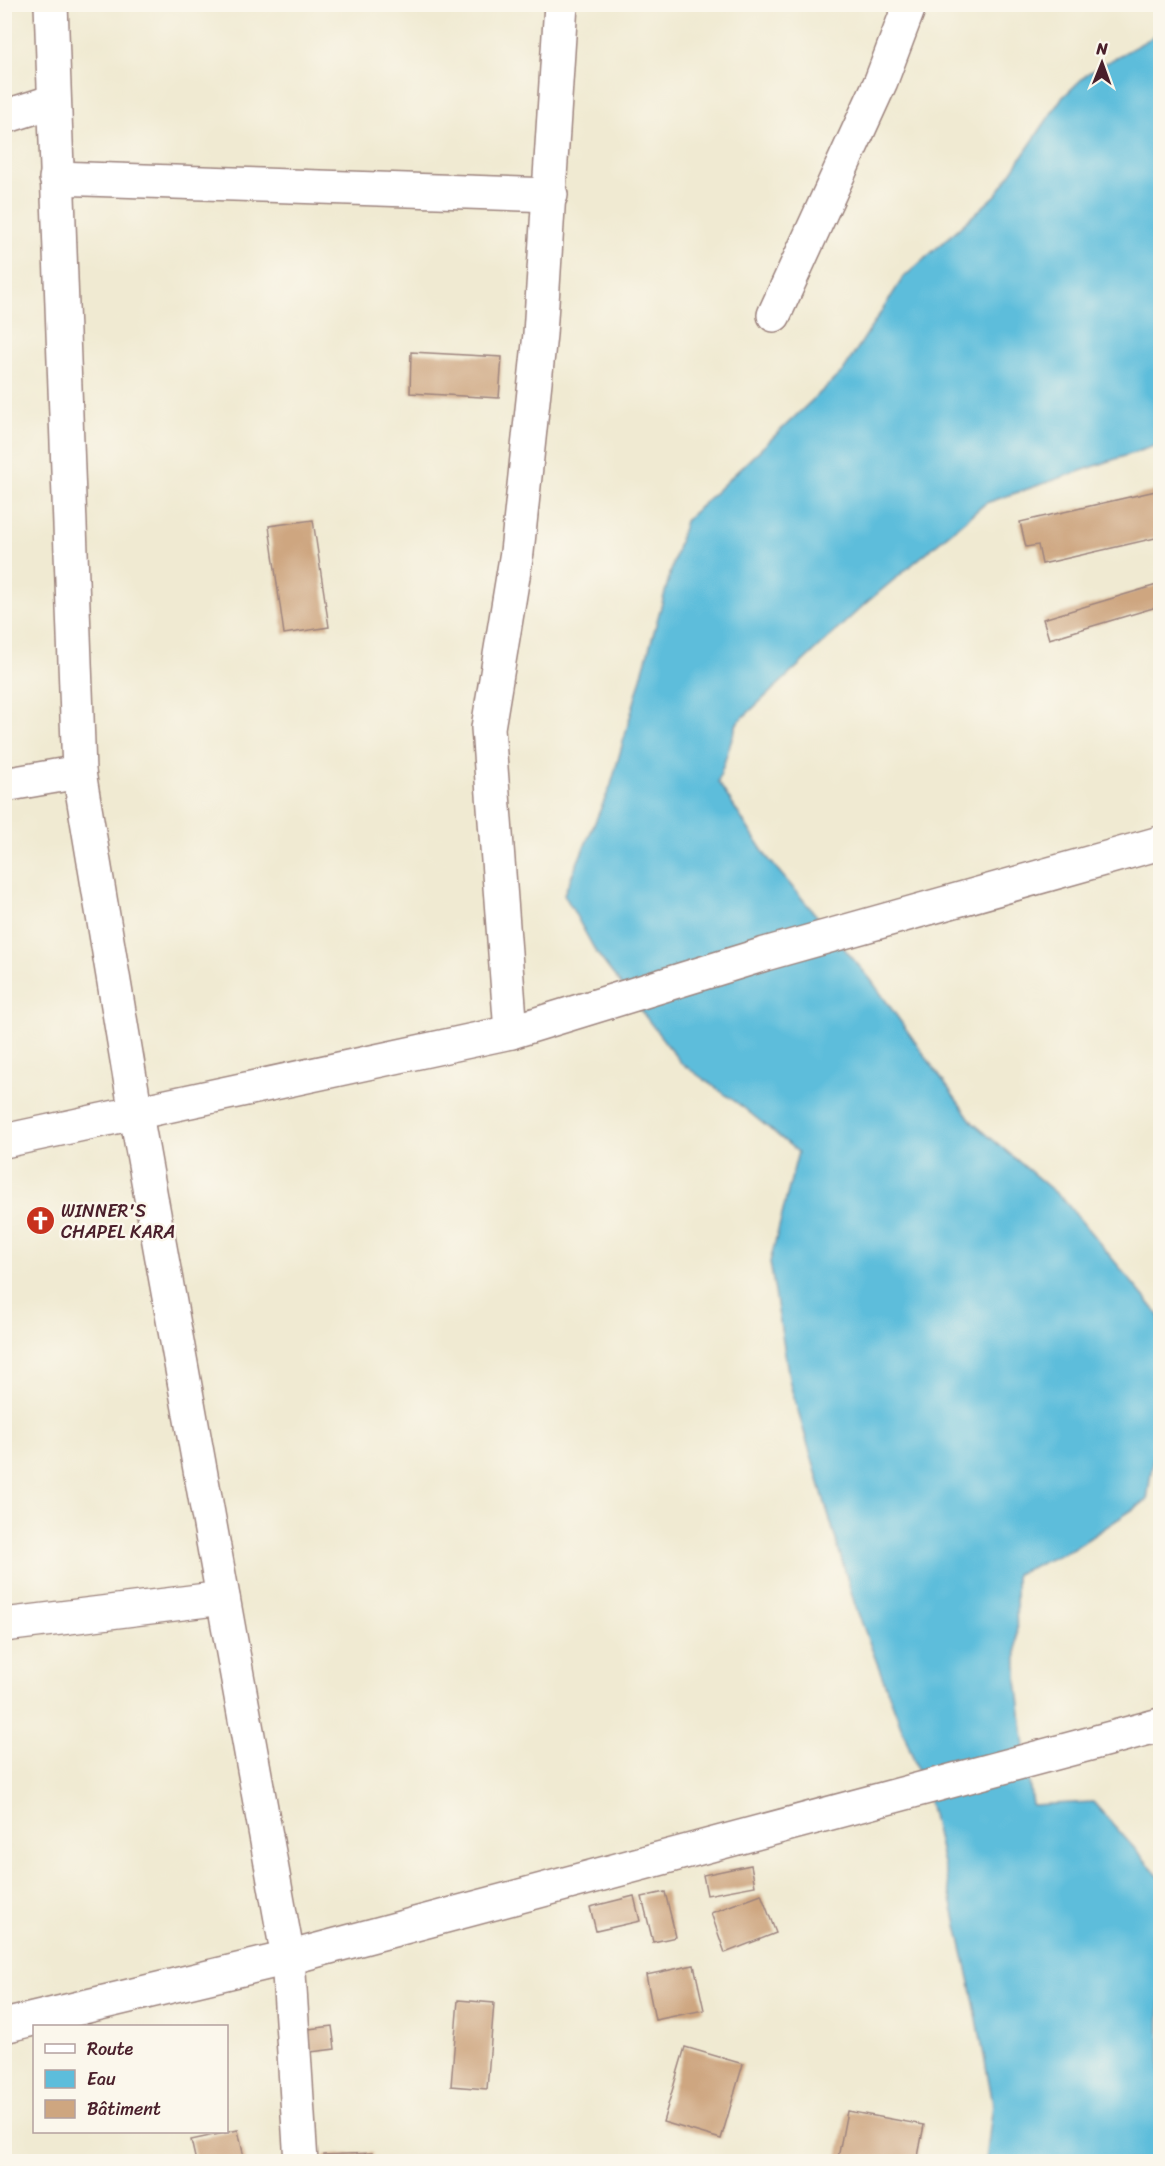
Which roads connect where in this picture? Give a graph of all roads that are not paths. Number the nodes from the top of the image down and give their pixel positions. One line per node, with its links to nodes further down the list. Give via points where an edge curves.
1 (51, 4): 4 (street)
2 (561, 4): 7 (street)
3 (910, 4): 8 (street, via 881,81)
4 (54, 101): 5 (street); 6 (street)
5 (4, 117)
6 (56, 178): 7 (street); 9 (street)
7 (551, 195): 12 (street, via 516,552 488,728)
8 (774, 315)
9 (79, 772): 10 (street); 13 (street)
10 (4, 784)
11 (1161, 843): 12 (street, via 765,954)
12 (511, 1032): 13 (street)
13 (136, 1114): 14 (street); 15 (street)
14 (4, 1141)
15 (223, 1598): 16 (street); 18 (street)
16 (4, 1625)
17 (1161, 1725): 18 (street)
18 (288, 1958): 19 (street); 20 (street)
19 (4, 2026)
20 (302, 2162)

